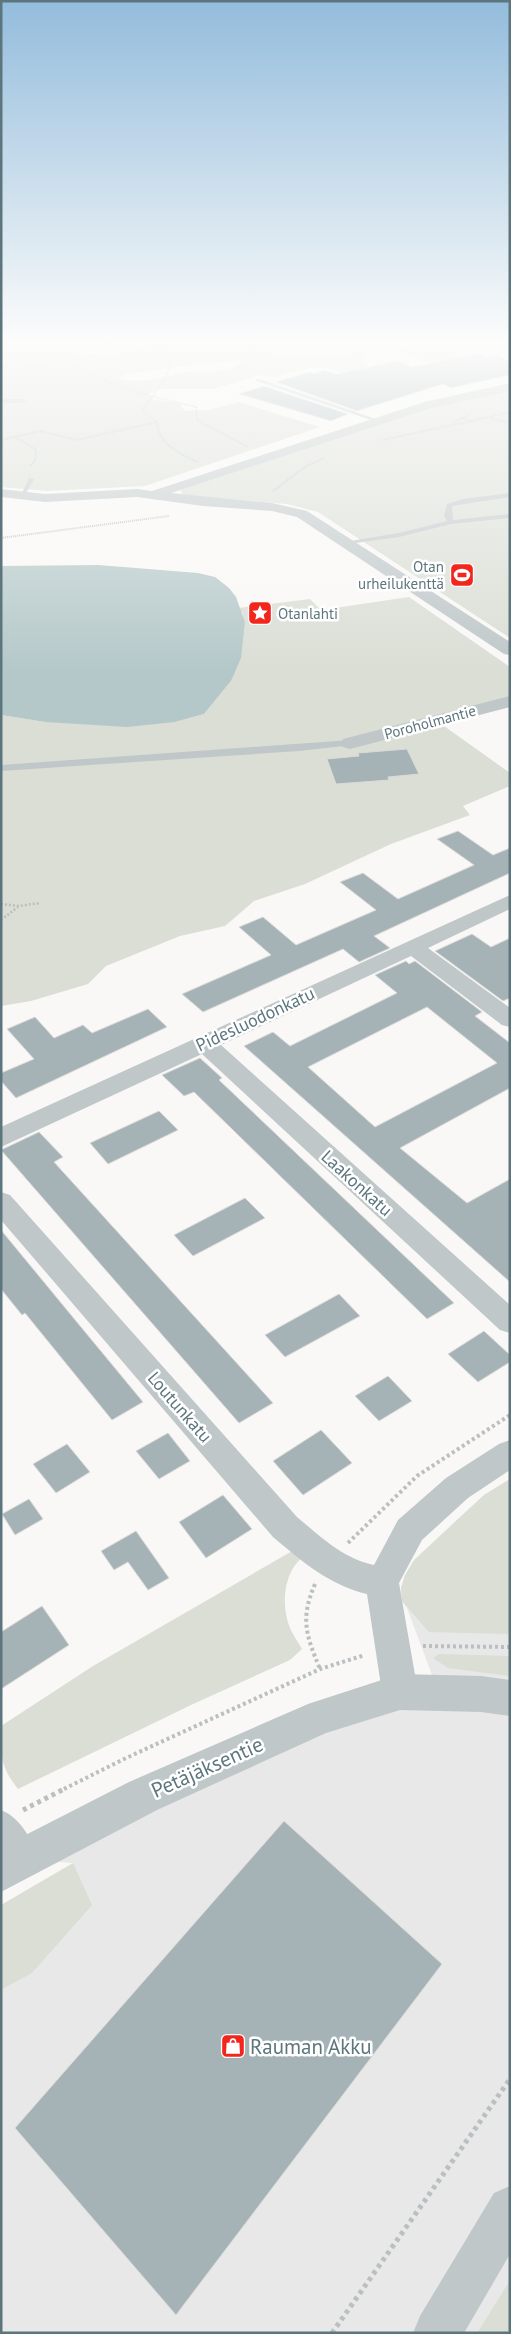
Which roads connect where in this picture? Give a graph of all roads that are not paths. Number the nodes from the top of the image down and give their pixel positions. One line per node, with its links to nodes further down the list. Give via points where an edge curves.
1 (286, 452): 4 (street)
2 (31, 479): 6 (lane)
3 (1, 493): 6 (street)
4 (154, 494): 6 (street); 9 (street, via 287,510 316,521)
5 (510, 495): 8 (lane, via 449,505)
6 (22, 496)
7 (510, 516): 8 (lane)
8 (451, 522): 9 (lane, via 399,535)
9 (348, 542): 10 (street)
10 (510, 650)
11 (510, 701): 12 (street, Poroholmantie)
12 (350, 742): 13 (lane)
13 (1, 768)
14 (510, 901): 15 (street, Pidesluodonkatu)
15 (412, 946): 16 (street); 17 (street, Pidesluodonkatu)
16 (510, 1020)
17 (204, 1043): 18 (street, Pidesluodonkatu); 20 (street, Laakonkatu)
18 (1, 1138)
19 (1, 1202): 22 (street, Loutunkatu, via 285,1527 328,1563 354,1576)
20 (510, 1322)
21 (510, 1453): 22 (street, via 457,1488 410,1530)
22 (382, 1582): 23 (street)
23 (400, 1692): 24 (street, Petäjäksentie); 25 (street, Petäjäksentie, via 320,1716 143,1796)
24 (510, 1698)
25 (10, 1843)
26 (510, 2209): 27 (street)
27 (437, 2333)

